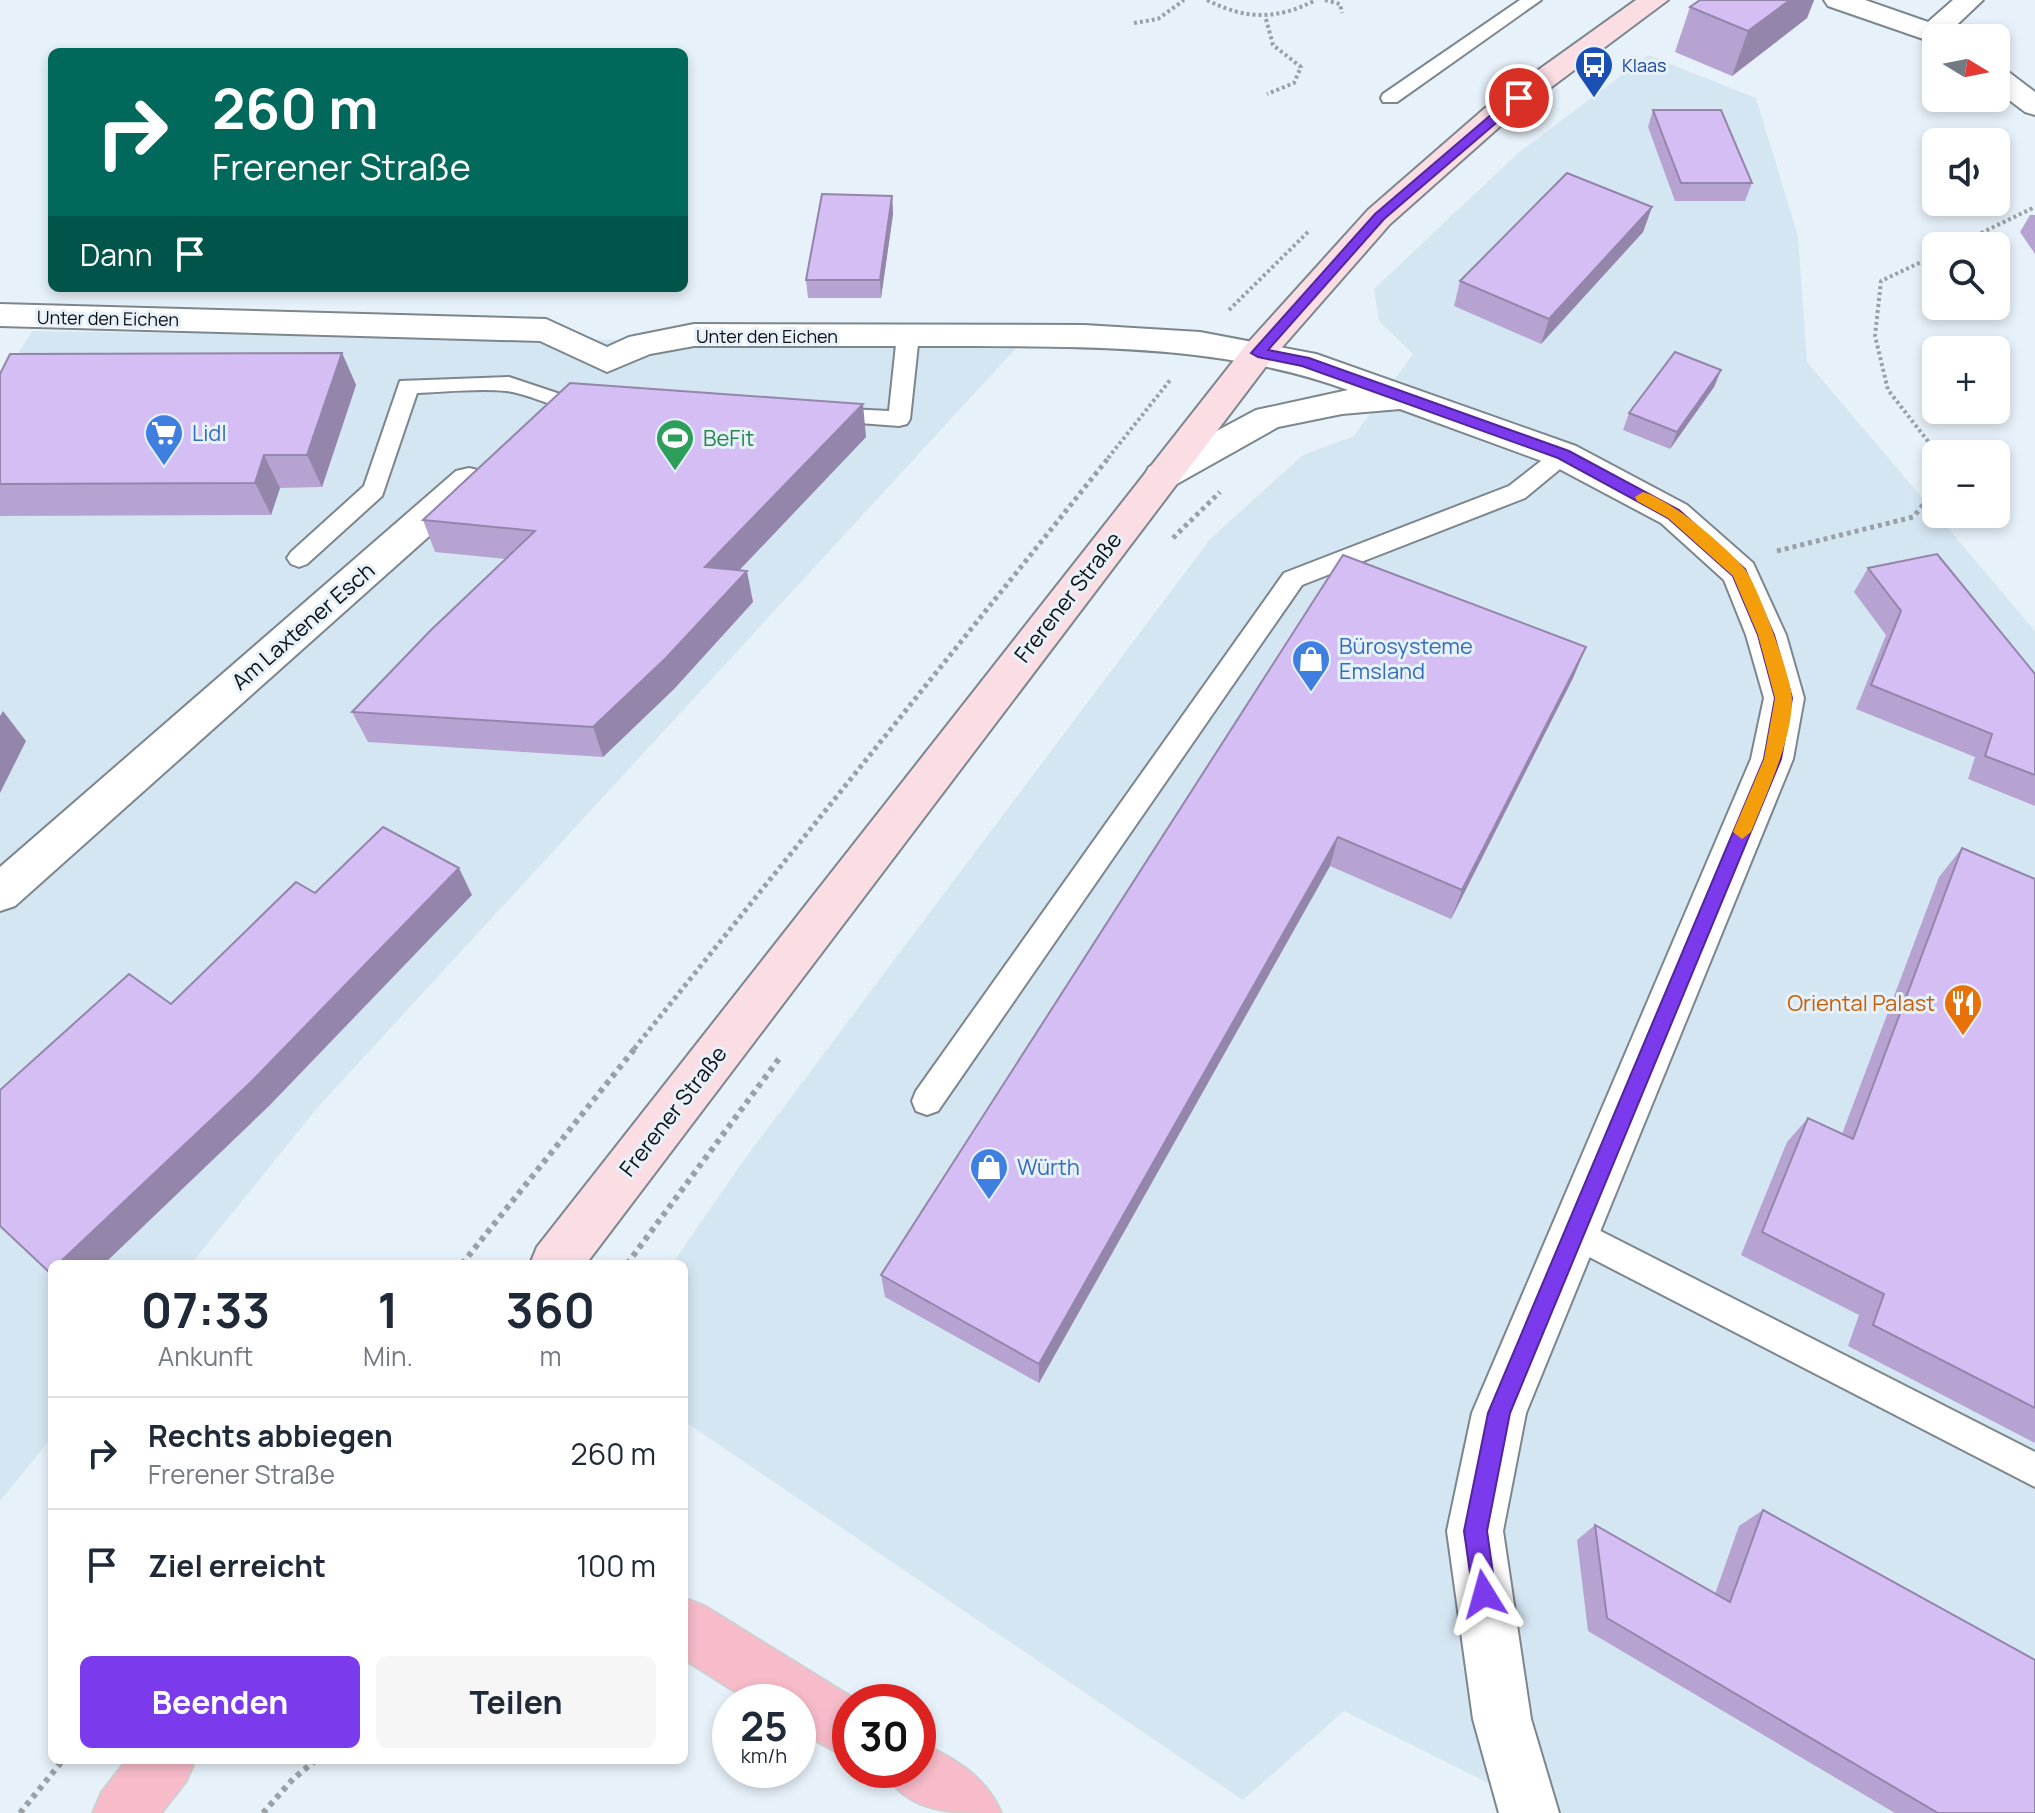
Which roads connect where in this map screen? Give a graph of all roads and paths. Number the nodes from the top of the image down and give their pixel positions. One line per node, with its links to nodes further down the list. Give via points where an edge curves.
1 (1184, 0): 12 (path, via 1158,19)
2 (1207, 0): 11 (path, via 1234,13)
3 (1316, 0): 11 (path)
4 (1325, 0): 10 (path, via 1340,4)
5 (1532, 0): 18 (lane)
6 (1654, 0): 26 (main road, Frerener Straße, via 1495,115 1379,217)
7 (1838, 0): 15 (street)
8 (1879, 0): 13 (street)
9 (1969, 0): 14 (street)
10 (1342, 13)
11 (1266, 19): 17 (path, via 1273,45 1301,67 1292,87)
12 (1134, 23)
13 (1922, 24)
14 (1946, 24)
15 (1922, 30)
16 (2010, 87): 19 (street)
17 (1267, 94)
18 (1390, 98)
19 (2035, 106)
20 (2035, 207): 21 (path)
21 (1983, 232)
22 (1922, 262): 32 (path, via 1881,281 1875,336 1888,390)
23 (0, 315): 27 (street, Unter den Eichen, via 546,330)
24 (908, 335): 25 (street, Unter den Eichen); 27 (street, Unter den Eichen, via 694,335 641,345); 31 (lane, via 899,419)
25 (1200, 343): 26 (street, Unter den Eichen); 44 (path)
26 (1258, 353): 28 (street, Unter den Eichen, via 1304,362); 34 (main road, Frerener Straße)
27 (607, 361): 29 (street, Am Laxtener Esch)
28 (1408, 399): 33 (street, Unter den Eichen); 34 (street, via 1342,402 1268,418)
29 (558, 401): 30 (lane); 38 (lane, via 509,384 408,386 374,490); 40 (street, Am Laxtener Esch)
30 (620, 404)
31 (806, 414)
32 (1927, 440)
33 (1563, 455): 39 (street, Unter den Eichen, via 1674,514); 42 (lane, via 1517,492 1293,579)
34 (1162, 476): 45 (main road, Frerener Straße)
35 (1228, 484): 37 (path)
36 (1922, 506): 39 (path, via 1913,517)
37 (1164, 546)
38 (299, 558)
39 (1728, 563): 43 (street, Unter den Eichen, via 1740,573 1766,635 1784,698 1772,759)
40 (0, 893)
41 (787, 1048): 46 (path)
42 (927, 1101)
43 (1575, 1233): 47 (lane); 58 (street, Unter den Eichen, via 1499,1413 1475,1531 1502,1719)
44 (465, 1260)
45 (558, 1260)
46 (630, 1260)
47 (2035, 1470)
48 (688, 1629): 49 (main road)
49 (832, 1719)
50 (60, 1764): 54 (path)
51 (162, 1764): 55 (main road)
52 (312, 1764): 56 (path)
53 (936, 1783): 57 (main road)
54 (20, 1813)
55 (123, 1813)
56 (263, 1813)
57 (971, 1813)
58 (1529, 1813)

